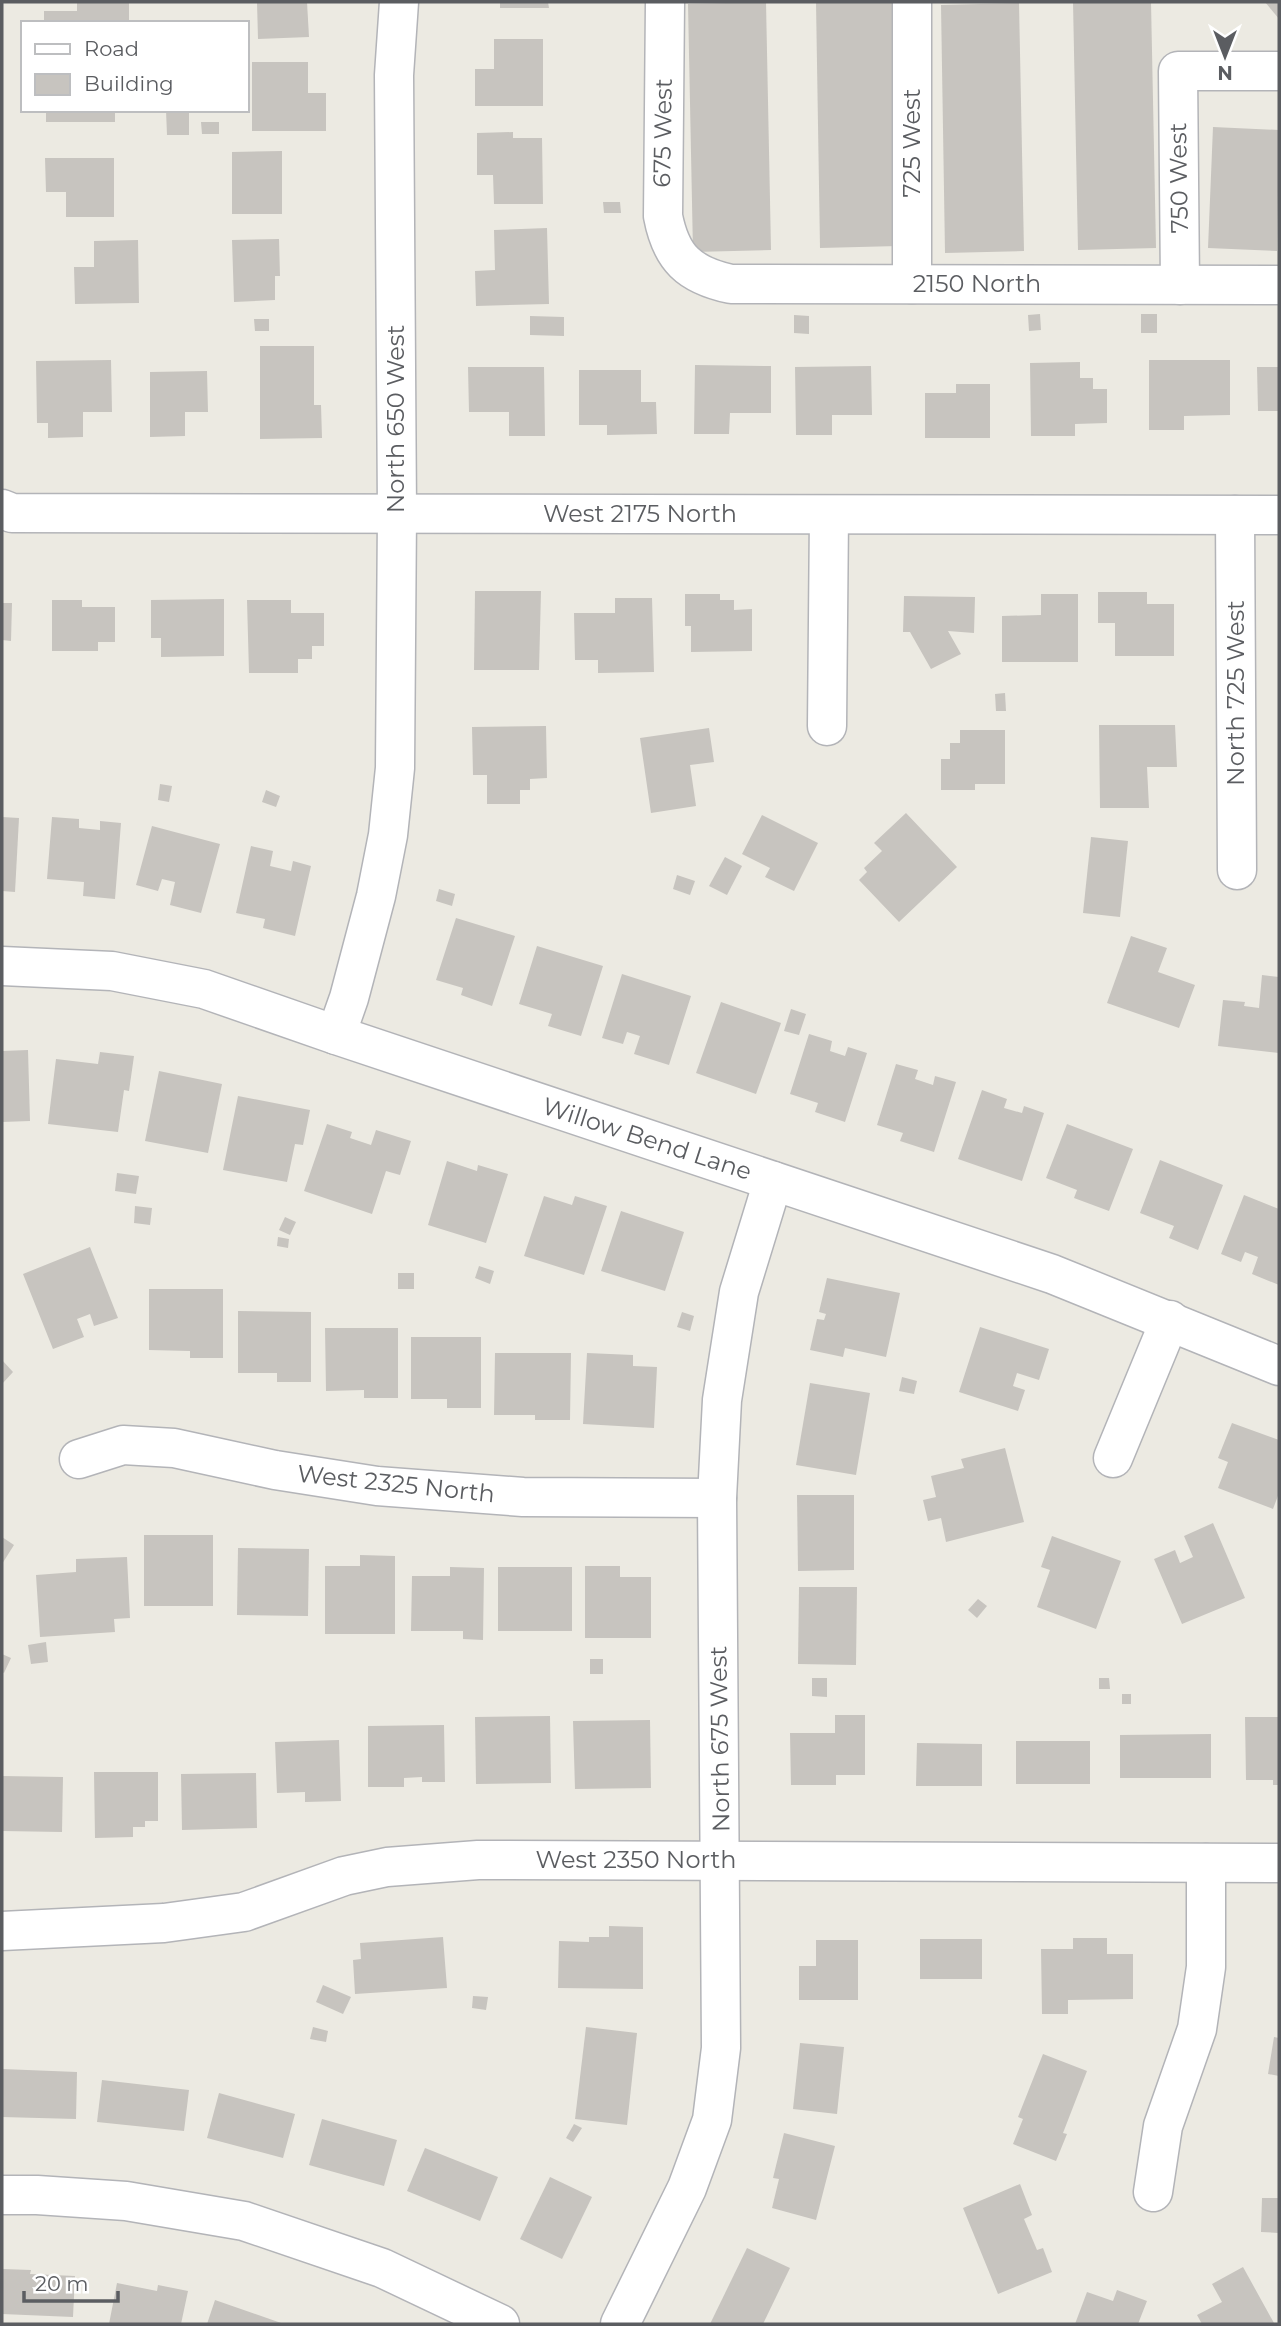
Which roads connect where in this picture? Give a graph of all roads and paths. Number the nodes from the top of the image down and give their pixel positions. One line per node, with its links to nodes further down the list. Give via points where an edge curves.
1 (399, 2): 10 (street, North 650 West, via 394,75)
2 (665, 2): 5 (street, 675 West, via 663,216)
3 (912, 2): 6 (street, 725 West)
4 (1279, 71): 7 (street, 750 West, via 1178,71)
5 (681, 261): 6 (street, 2150 North, via 713,281 731,284)
6 (912, 284): 7 (street, 2150 North)
7 (1180, 285): 8 (street, 2150 North)
8 (1279, 285)
9 (2, 509): 10 (street, West 2175 North, via 12,513)
10 (397, 513): 11 (street, West 2175 North); 17 (street, North 650 West, via 395,768 388,835 376,896)
11 (829, 515): 12 (street, West 2175 North); 14 (street)
12 (1235, 515): 13 (street, West 2175 North); 15 (street, North 725 West)
13 (1279, 515)
14 (827, 726)
15 (1237, 870)
16 (2, 966): 17 (street, Willow Bend Lane, via 112,971 204,989)
17 (336, 1035): 18 (street, Willow Bend Lane)
18 (773, 1181): 19 (street, Willow Bend Lane, via 1052,1274); 23 (street, North 675 West, via 739,1292 722,1400)
19 (1170, 1320): 20 (street, Willow Bend Lane); 21 (street)
20 (1279, 1366)
21 (1113, 1458)
22 (79, 1459): 23 (street, West 2325 North, via 123,1445 174,1448 377,1486 523,1497)
23 (717, 1498): 24 (street, North 675 West)
24 (722, 1860): 25 (street, West 2350 North); 27 (street, West 2350 North, via 478,1860 387,1867 344,1876 244,1912 164,1923); 31 (street, North 675 West, via 721,2048 712,2120 687,2188)
25 (1206, 1863): 26 (street, West 2350 North); 28 (street, via 1206,1967 1197,2029 1163,2126)
26 (1279, 1863)
27 (2, 1931)
28 (1153, 2192)
29 (2, 2195): 30 (street, via 127,2201 244,2221 382,2268)
30 (500, 2324)
31 (620, 2324)

